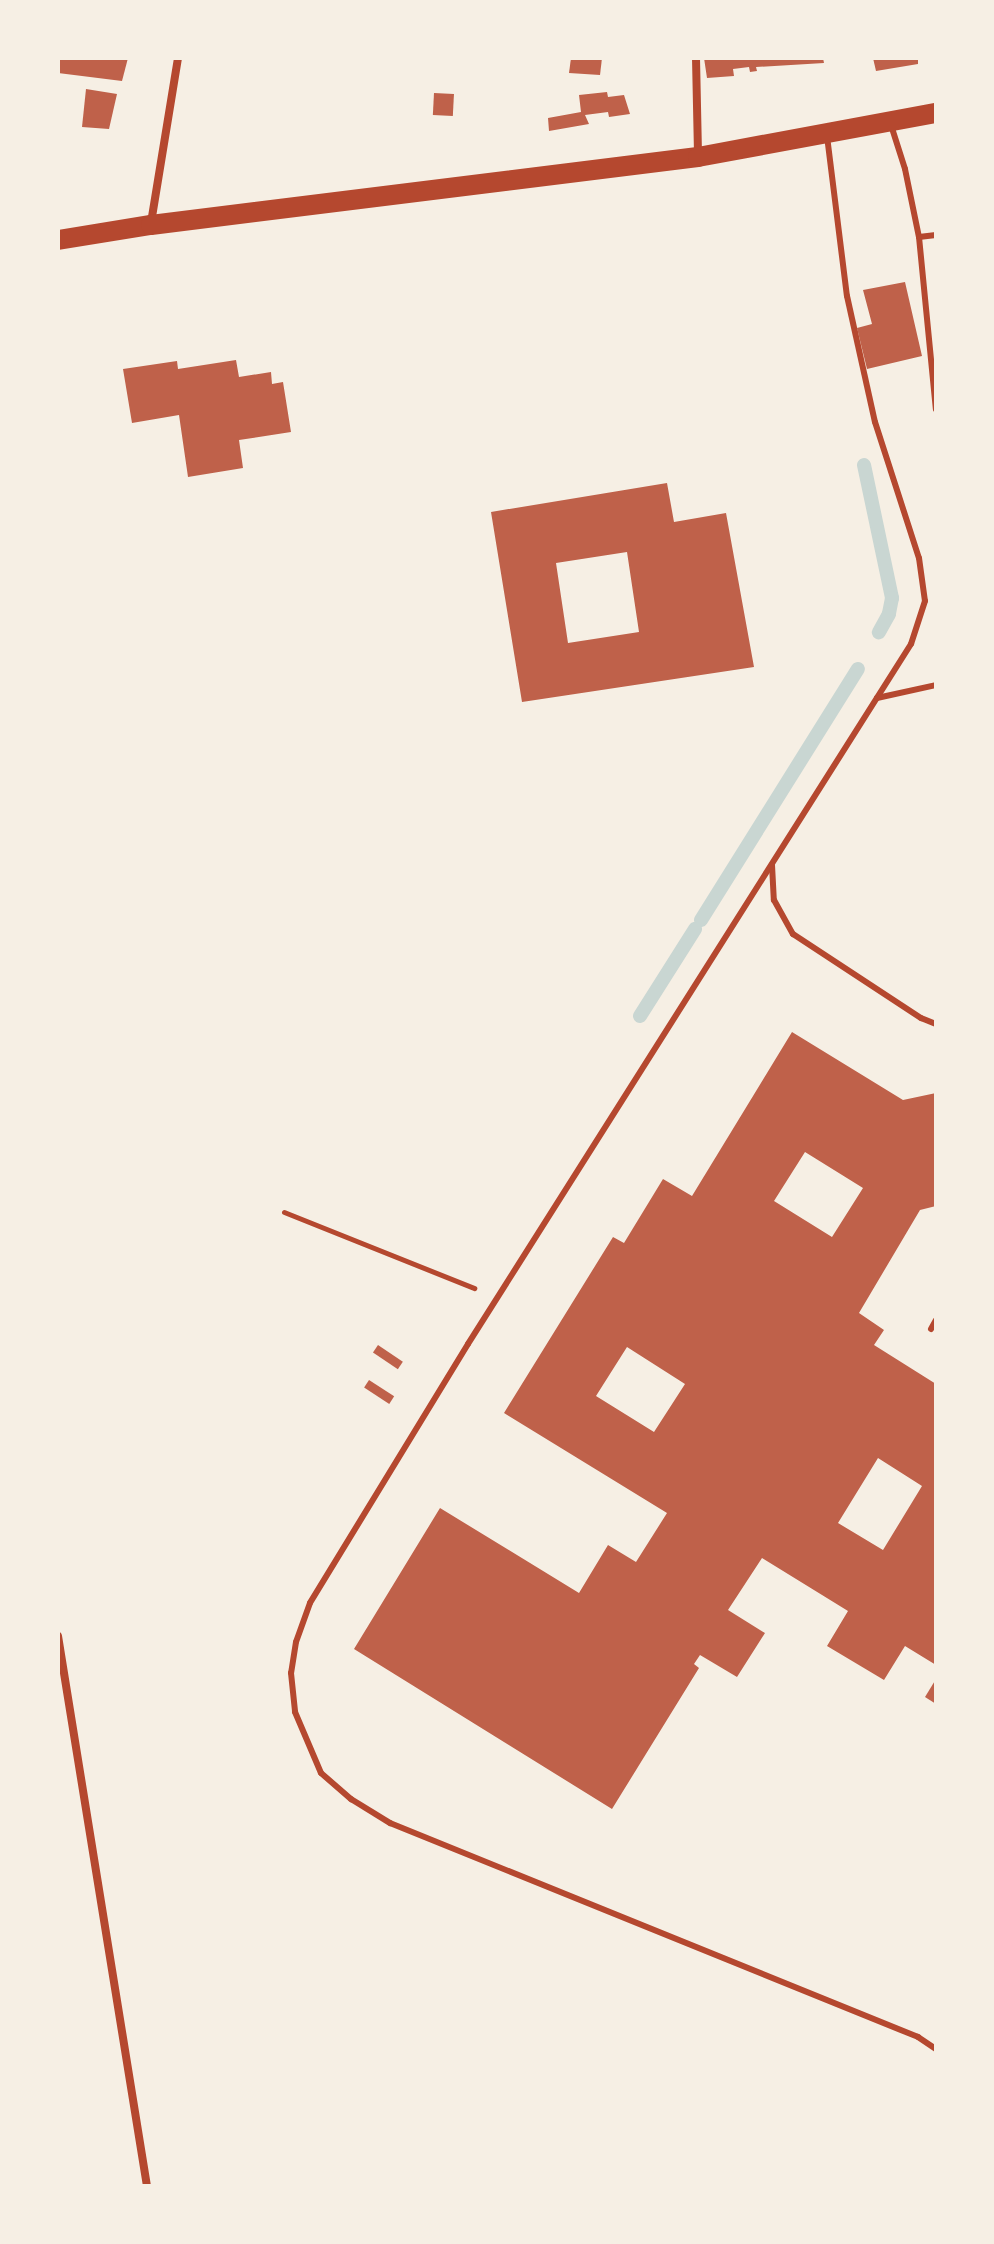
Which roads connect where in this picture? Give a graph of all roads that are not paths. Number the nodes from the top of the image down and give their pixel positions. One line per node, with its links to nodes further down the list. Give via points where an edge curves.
1 (178, 58): 7 (street)
2 (696, 58): 6 (street)
3 (936, 113): 4 (main road)
4 (890, 122): 5 (main road); 9 (lane)
5 (827, 132): 6 (main road); 13 (lane, via 847,296 875,422 919,558 925,601 911,644)
6 (698, 157): 7 (main road)
7 (151, 225): 10 (main road)
8 (936, 235): 9 (lane)
9 (919, 237): 11 (lane)
10 (58, 240)
11 (936, 409)
12 (936, 685): 13 (lane)
13 (877, 698): 14 (lane)
14 (772, 865): 15 (lane, via 774,900 793,934); 19 (lane, via 310,1603 291,1673 295,1712 321,1773 390,1823)
15 (936, 1024)
16 (936, 1320): 17 (lane)
17 (931, 1329)
18 (58, 1636): 20 (street)
19 (936, 2048)
20 (147, 2186)

